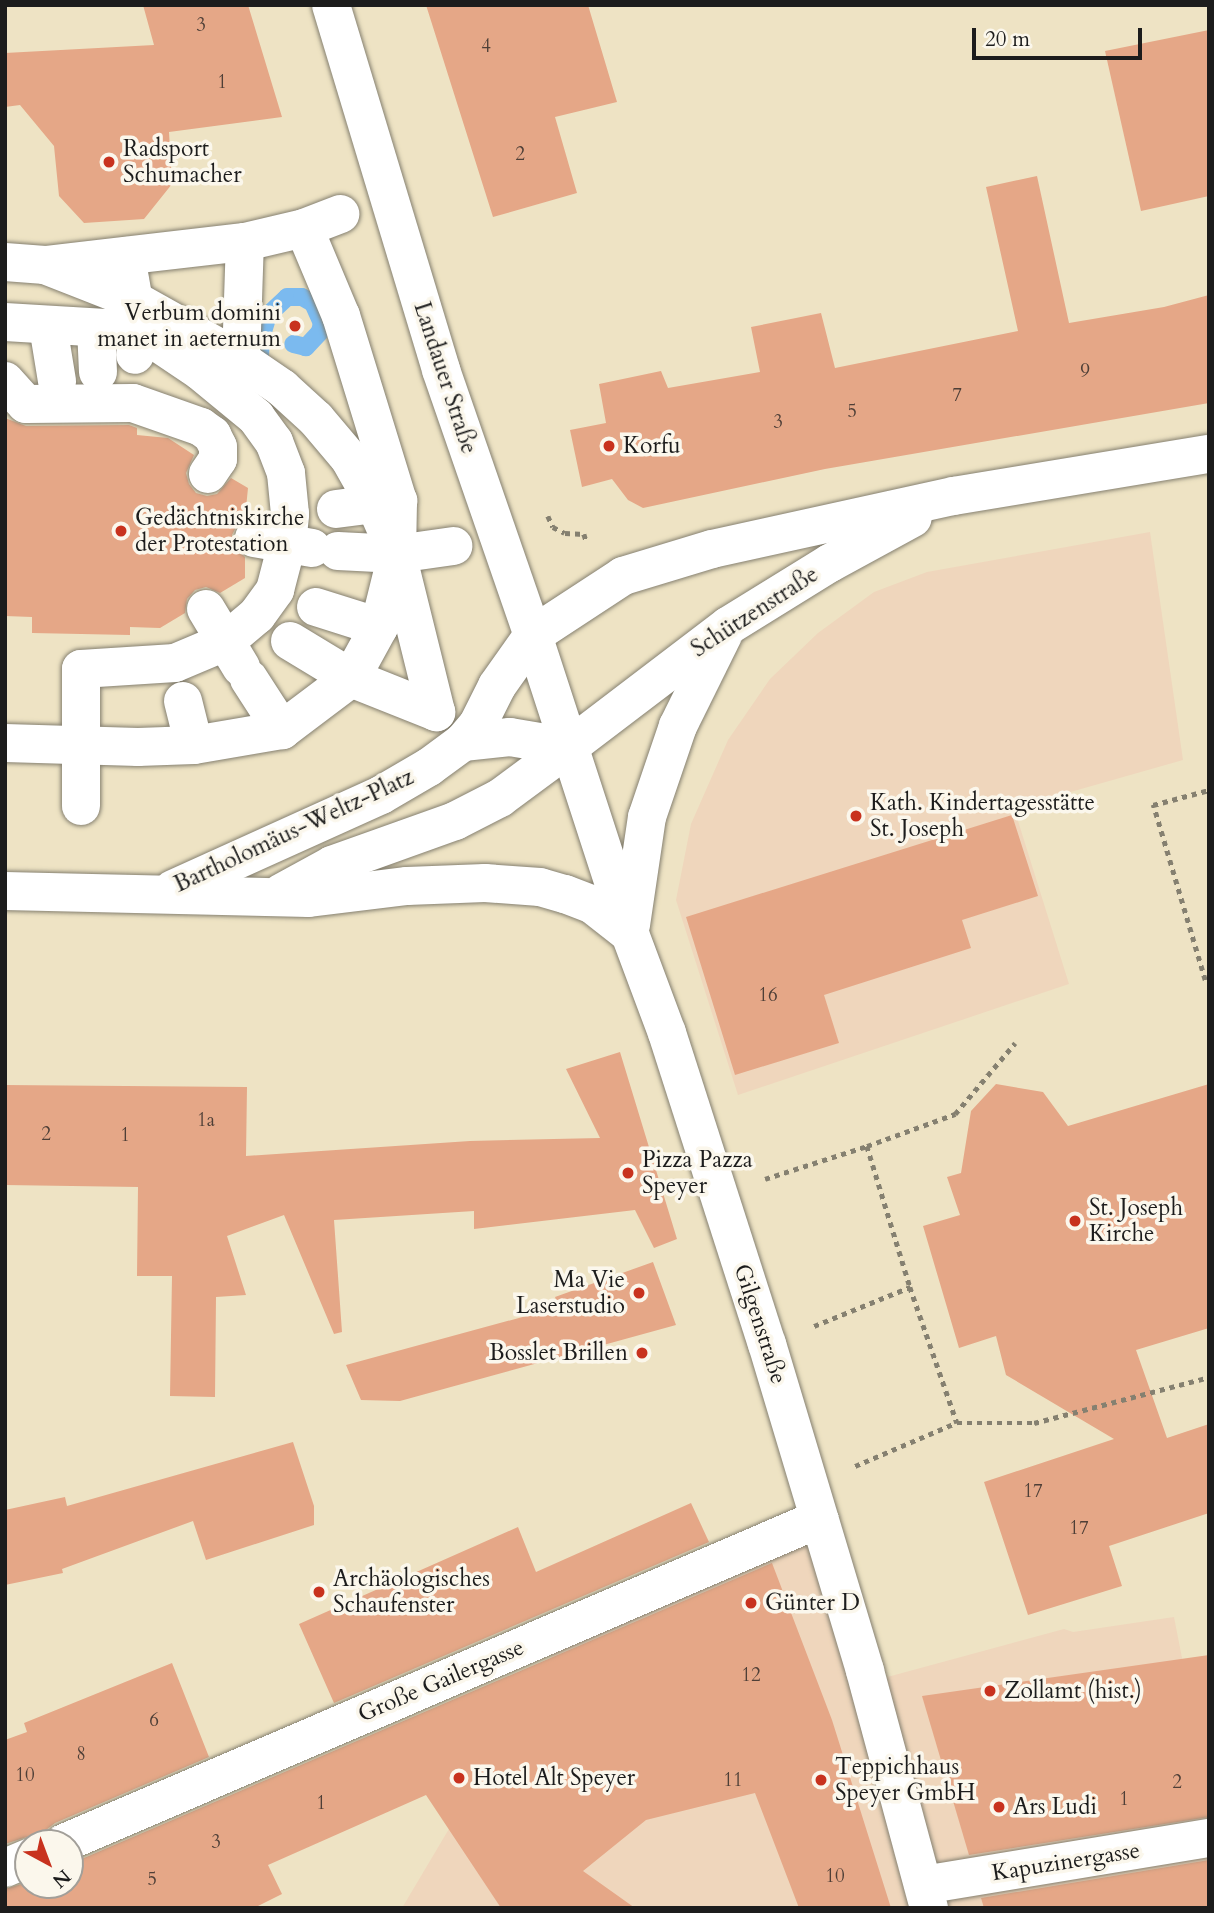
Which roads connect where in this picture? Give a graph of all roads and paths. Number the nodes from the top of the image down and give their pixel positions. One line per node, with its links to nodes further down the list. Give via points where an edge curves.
1 (331, 5): 25 (street, Landauer Straße, via 441,370)
2 (340, 214): 3 (street)
3 (304, 228): 4 (street); 12 (street, via 341,316)
4 (245, 242): 5 (street); 14 (street)
5 (126, 256): 7 (street); 10 (street)
6 (5, 262): 7 (street)
7 (45, 265): 10 (street)
8 (5, 323): 9 (street)
9 (48, 326): 10 (street, via 96,328); 13 (street)
10 (138, 375): 13 (street); 14 (street); 14 (street); 14 (street)
11 (5, 381): 13 (street, via 26,404)
12 (364, 392): 14 (street); 14 (street)
13 (59, 394)
14 (262, 428): 17 (street); 18 (street)
15 (1209, 454): 16 (street, Schützenstraße)
16 (954, 496): 23 (street, Schützenstraße, via 830,563); 25 (street, Schützenstraße, via 712,549 623,576)
17 (386, 503): 18 (street); 20 (street)
18 (307, 531): 20 (street); 22 (street)
19 (453, 546): 20 (street)
20 (397, 554): 24 (street); 27 (street, via 436,712)
21 (206, 609): 26 (street)
22 (288, 615): 24 (street); 26 (street); 27 (street)
23 (728, 626): 34 (street, Schützenstraße); 40 (street, via 678,726 647,817)
24 (379, 627): 27 (street)
25 (533, 635): 30 (street, Bartholomäus-Weltz-Platz); 34 (street, Landauer Straße)
26 (239, 663): 28 (street); 29 (street)
27 (351, 678): 29 (street)
28 (179, 683): 32 (street, via 81,669); 33 (street)
29 (282, 730): 33 (street)
30 (463, 742): 34 (street, via 510,737); 38 (street, Bartholomäus-Weltz-Platz, via 381,795)
31 (5, 743): 32 (street)
32 (81, 745): 33 (street); 36 (street)
33 (194, 745)
34 (569, 747): 39 (street, Bartholomäus-Weltz-Platz, via 500,798 455,821 332,865); 40 (street, Gilgenstraße)
35 (1209, 790): 41 (path, via 1153,805)
36 (81, 806)
37 (5, 891): 38 (street, Bartholomäus-Weltz-Platz)
38 (159, 895): 39 (street, Bartholomäus-Weltz-Platz)
39 (273, 897): 40 (street, via 485,883 540,887 593,905)
40 (630, 934): 44 (street, Gilgenstraße, via 667,1033)
41 (1205, 980)
42 (1015, 1043): 43 (path, via 955,1114)
43 (867, 1146): 44 (path); 45 (path)
44 (717, 1194): 49 (street, Gilgenstraße)
45 (910, 1287): 46 (path); 48 (path)
46 (830, 1320)
47 (1209, 1377): 48 (path, via 1034,1423)
48 (957, 1423): 49 (path)
49 (814, 1501): 50 (street, Große Gailergasse); 52 (street, Gilgenstraße)
50 (84, 1834)
51 (1209, 1838): 52 (street, Kapuzinergasse)
52 (926, 1896)

